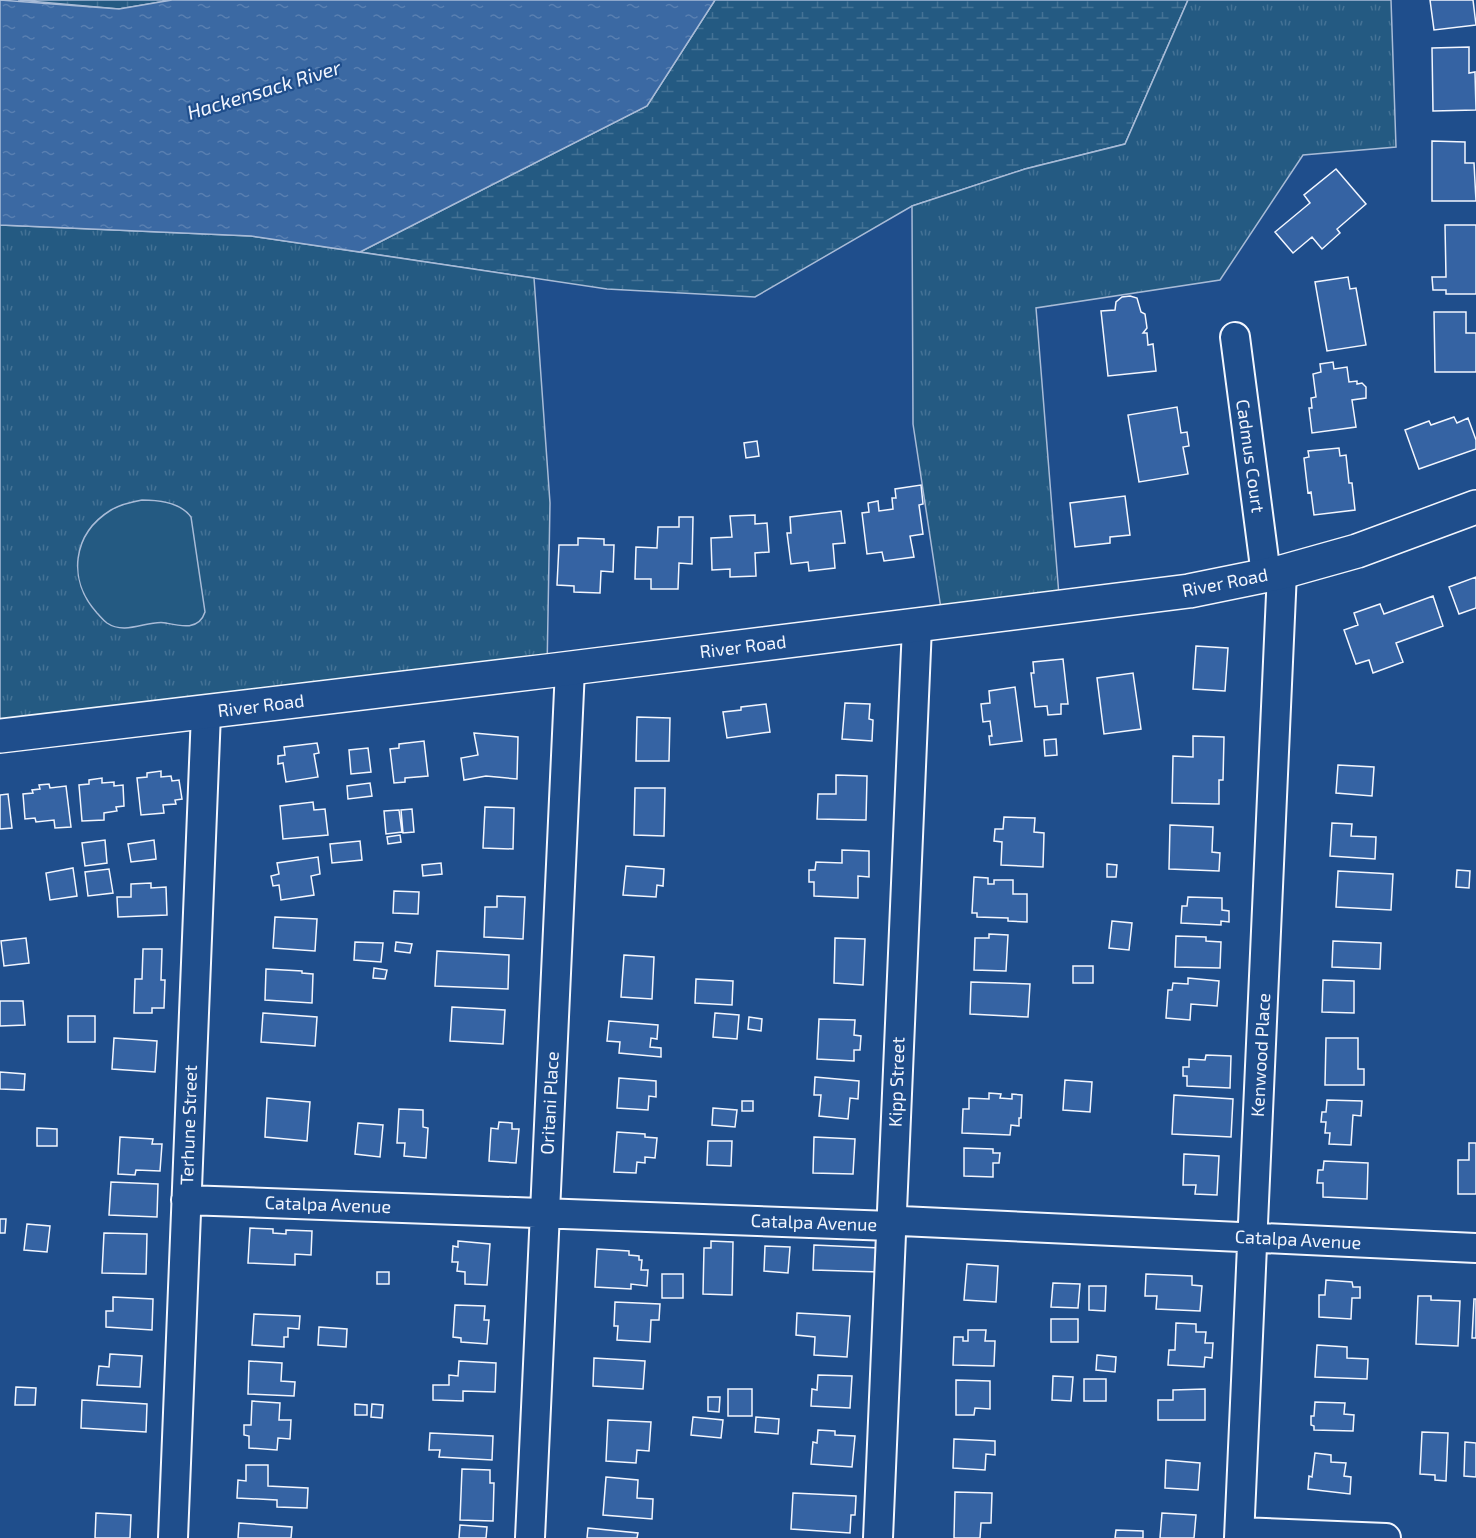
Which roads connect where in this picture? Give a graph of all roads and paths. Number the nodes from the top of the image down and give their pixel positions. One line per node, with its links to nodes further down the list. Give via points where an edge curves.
1 (1235, 337): 3 (street, Cadmus Court)
2 (1476, 507): 3 (main road, River Road, via 1357,551)
3 (1274, 574): 4 (main road, River Road, via 1189,591); 11 (street, Kenwood Place)
4 (916, 626): 5 (main road, River Road); 10 (street, Kipp Street)
5 (570, 669): 6 (main road, River Road); 9 (street, Oritani Place)
6 (206, 713): 7 (main road, River Road); 8 (street, Terhune Street)
7 (0, 736)
8 (186, 1200): 9 (street, Catalpa Avenue); 14 (street, Terhune Street)
9 (545, 1213): 10 (street, Catalpa Avenue); 15 (street, Oritani Place)
10 (891, 1226): 11 (street, Catalpa Avenue, via 901,1221); 16 (street, Kipp Street)
11 (1253, 1238): 12 (street, Catalpa Avenue); 13 (street, Kenwood Place)
12 (1476, 1248)
13 (1239, 1535): 17 (street)
14 (173, 1538)
15 (530, 1538)
16 (878, 1538)
17 (1386, 1538)

